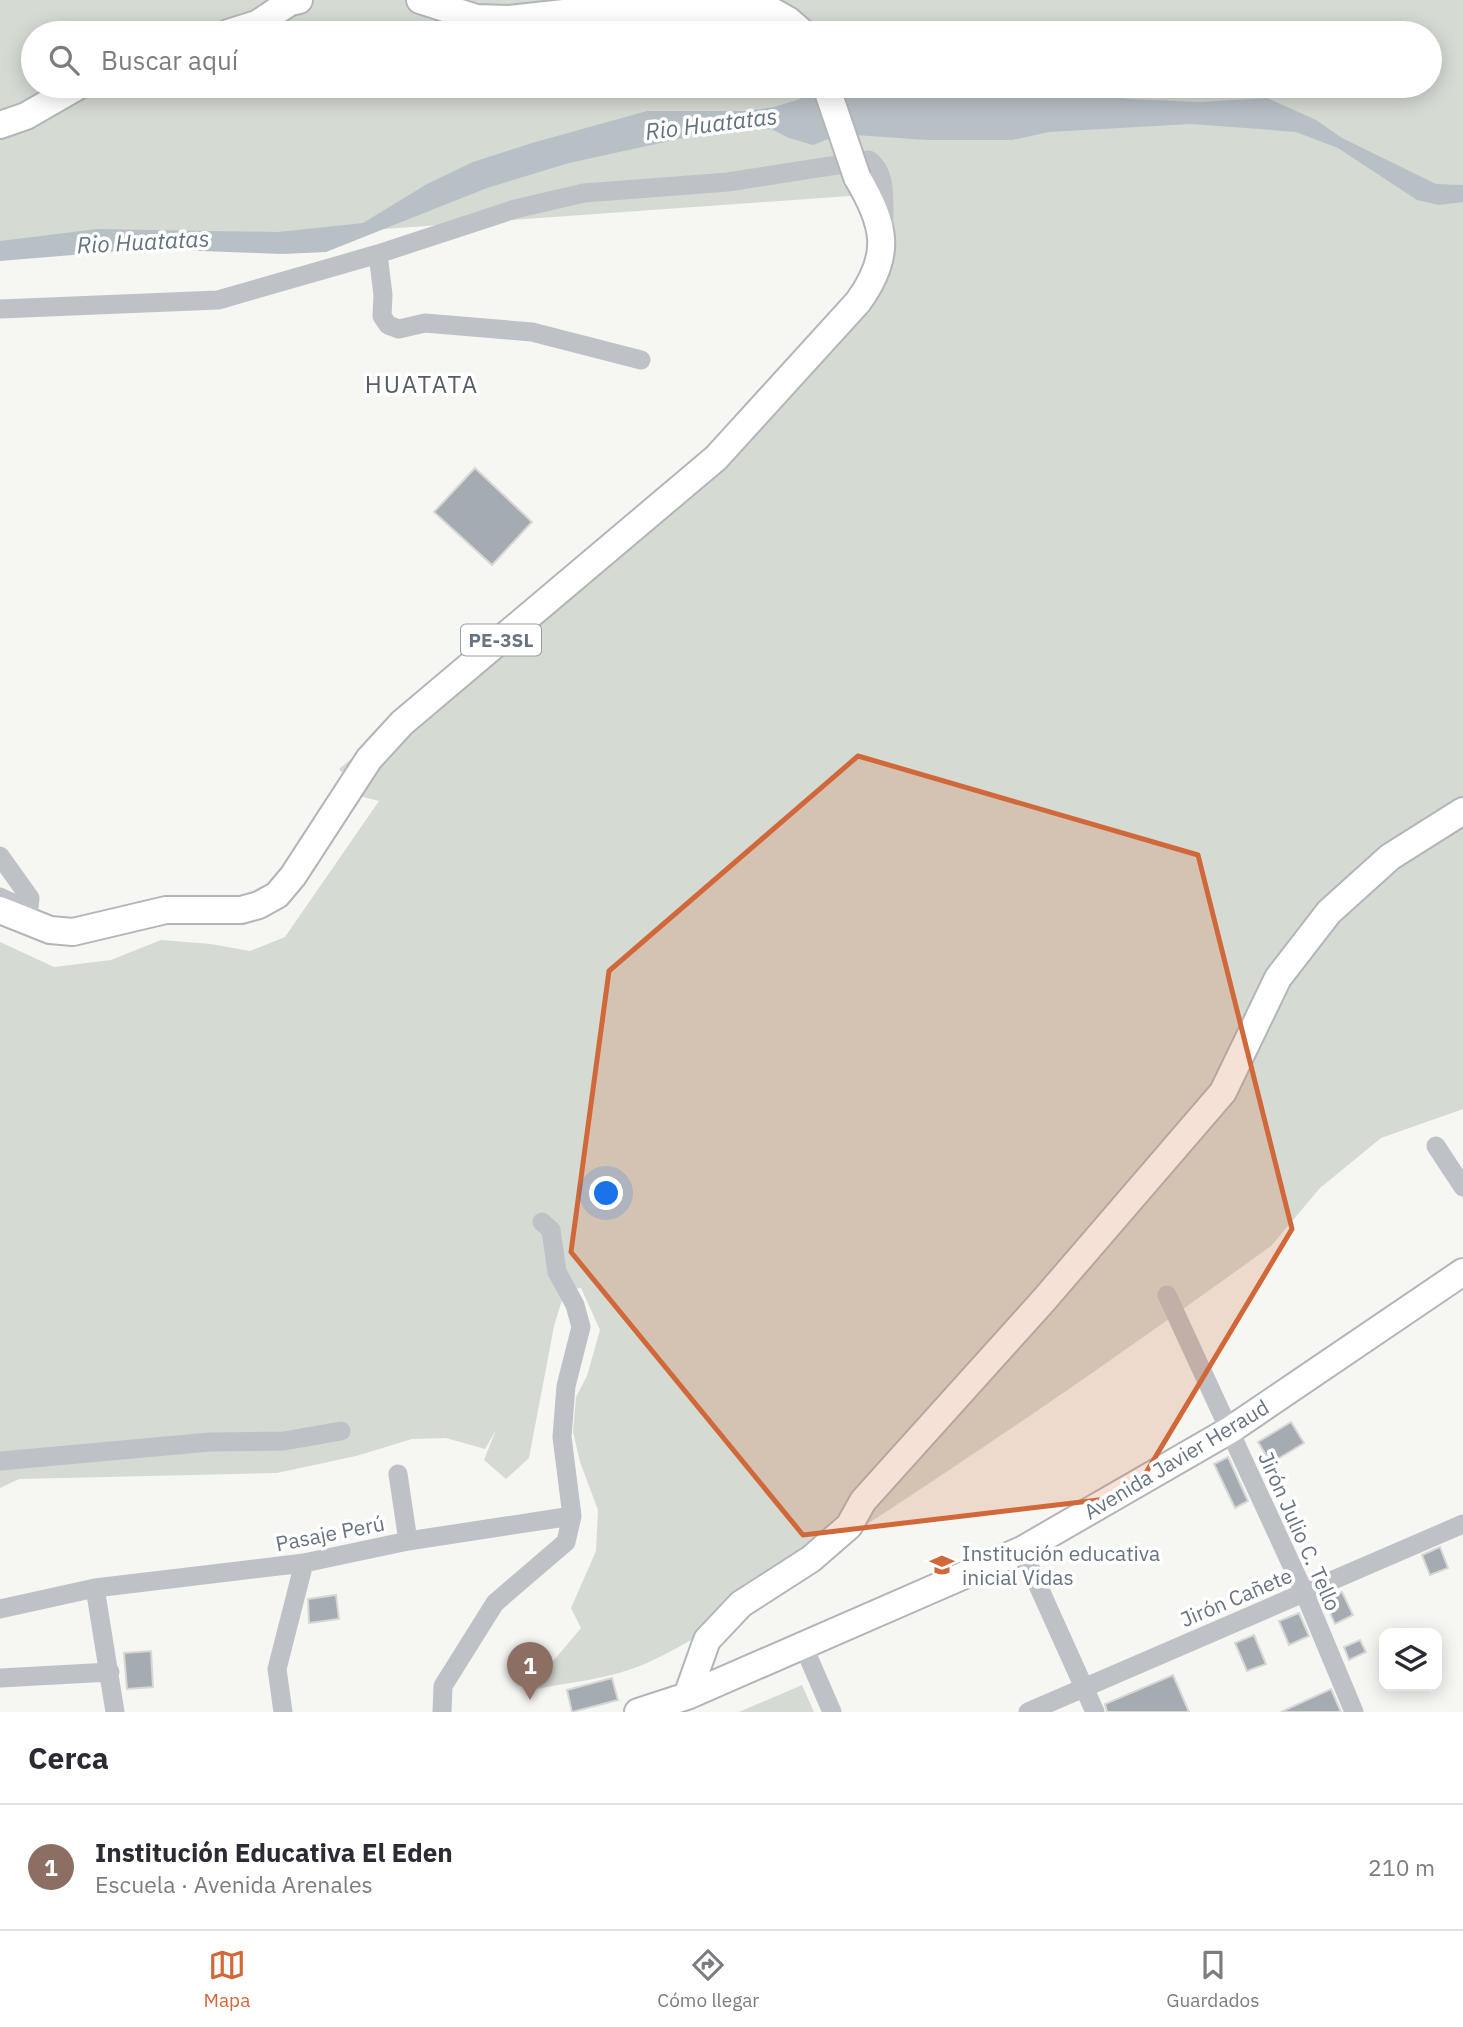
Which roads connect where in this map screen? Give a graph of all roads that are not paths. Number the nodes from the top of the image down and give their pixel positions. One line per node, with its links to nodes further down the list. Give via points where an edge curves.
1 (299, 0): 3 (main road)
2 (420, 0): 4 (main road, via 476,18 601,9 759,9)
3 (262, 21)
4 (790, 21)
5 (57, 98): 7 (main road)
6 (830, 98): 8 (main road, bridge, via 857,177 875,210)
7 (0, 125)
8 (884, 250): 9 (street, via 882,183 876,165 869,160 727,182 584,193 515,209); 15 (main road, PE-3SL, via 871,284 858,302 716,458 402,723 377,750 316,845 277,895 241,910 166,910 74,932 50,930)
9 (378, 254): 10 (street, via 218,300); 11 (street, via 382,316 388,325 399,329 425,323 532,332)
10 (0, 309)
11 (641, 360)
12 (1463, 811): 37 (main road, via 1390,857 1329,912 1278,978 1223,1093 863,1501 849,1526 811,1559 741,1604 707,1640)
13 (0, 856): 14 (street, via 30,898 29,907)
14 (0, 897)
15 (0, 910)
16 (1436, 1146): 17 (street)
17 (1463, 1187)
18 (542, 1222): 25 (street, via 551,1230 556,1272 575,1305 581,1327 566,1386 562,1437)
19 (1463, 1272): 21 (main road, Avenida Javier Heraud)
20 (1167, 1295): 21 (street, Jirón Julio C. Tello)
21 (1230, 1430): 28 (main road, Avenida Javier Heraud); 31 (street, Jirón Julio C. Tello)
22 (341, 1431): 23 (street, via 284,1441 210,1442)
23 (0, 1461)
24 (398, 1474): 27 (street)
25 (572, 1516): 27 (street, Pasaje Perú); 40 (street, via 566,1542 495,1603 443,1686)
26 (1463, 1524): 31 (street, Jirón Cañete)
27 (408, 1541): 29 (street, Pasaje Perú)
28 (1022, 1550): 33 (main road, Avenida Javier Heraud); 36 (street)
29 (304, 1563): 30 (street, Pasaje Perú); 39 (street, via 277,1670)
30 (95, 1588): 32 (street, Pasaje Perú); 34 (street)
31 (1304, 1592): 36 (street, Jirón Cañete); 45 (street, Jirón Julio C. Tello)
32 (0, 1609)
33 (803, 1646): 37 (main road, Avenida Javier Heraud); 42 (street)
34 (110, 1672): 35 (street); 38 (street)
35 (0, 1678)
36 (1084, 1687): 43 (street, Jirón Cañete); 44 (street)
37 (687, 1696): 41 (main road, Avenida Javier Heraud)
38 (115, 1712)
39 (283, 1712)
40 (442, 1712)
41 (638, 1712)
42 (832, 1712)
43 (1028, 1712)
44 (1095, 1712)
45 (1354, 1712)

